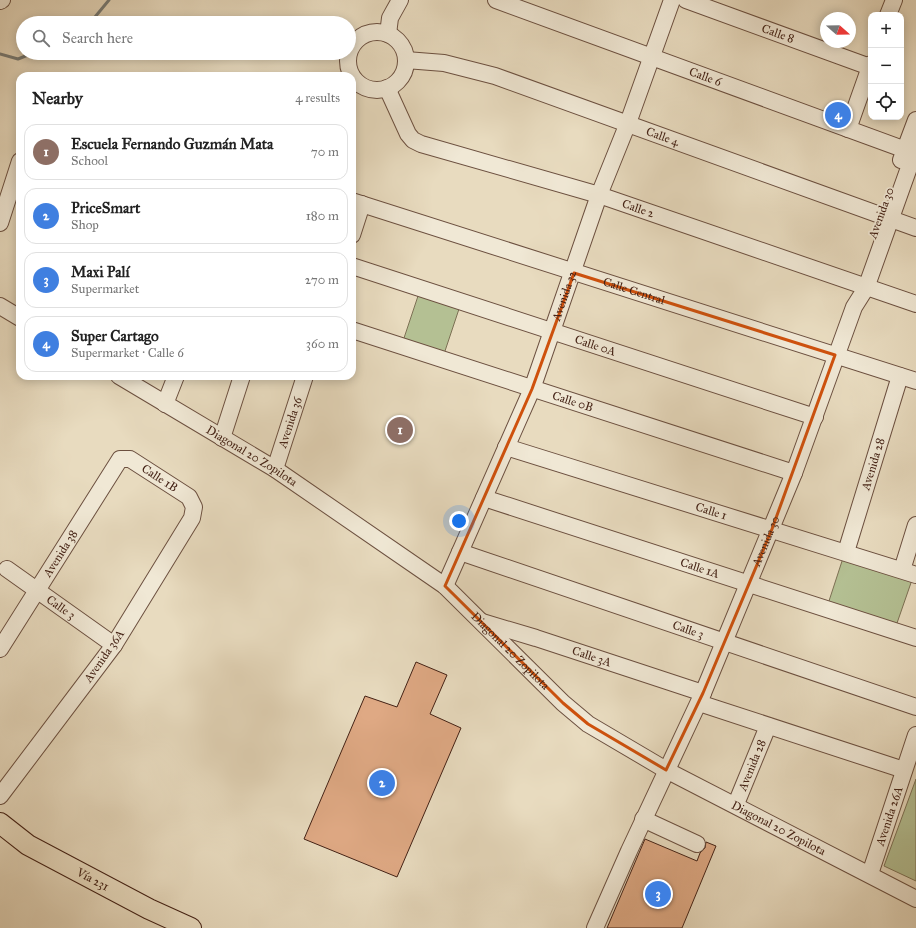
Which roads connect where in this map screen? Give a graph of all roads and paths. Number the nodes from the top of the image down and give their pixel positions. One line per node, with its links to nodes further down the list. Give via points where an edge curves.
1 (400, 0): 5 (street, via 390,18)
2 (496, 0): 7 (street, Calle 6)
3 (672, 0): 7 (street, Avenida 32)
4 (686, 0): 10 (street, Calle 8)
5 (388, 34): 6 (street, via 370,33); 9 (street, via 404,49)
6 (356, 42)
7 (651, 58): 16 (street, Avenida 32); 17 (street, Calle 6)
8 (348, 60): 12 (street)
9 (406, 60): 14 (street, via 401,77); 16 (street, Calle 4, via 463,67)
10 (868, 64)
11 (868, 71): 17 (street)
12 (352, 72)
13 (356, 80): 14 (street, via 368,88)
14 (387, 88): 20 (street, Calle 2, via 413,140)
15 (916, 120): 18 (street, Avenida 30)
16 (628, 123): 20 (street, Avenida 32); 22 (street, Calle 4)
17 (848, 129): 18 (street, Calle 6)
18 (912, 151): 22 (street, Avenida 30)
19 (16, 173): 23 (street)
20 (599, 196): 26 (street, Avenida 32); 27 (street, Calle 2)
21 (357, 203): 26 (street, Calle Central)
22 (885, 217): 24 (street, Calle 4); 27 (street, Avenida 30)
23 (0, 223)
24 (916, 228)
25 (356, 267): 32 (street, Calle 0A)
26 (574, 273): 32 (street, Avenida 32); 33 (street, Calle Central)
27 (861, 286): 28 (street, Calle 2); 33 (street, Avenida 30)
28 (916, 304)
29 (0, 306): 30 (street)
30 (16, 316)
31 (356, 331): 40 (street, Calle 0B)
32 (552, 332): 40 (street, Avenida 32); 42 (street, Calle 0A)
33 (835, 355): 34 (street, Calle Central); 42 (street, Avenida 30)
34 (900, 376): 39 (street, Calle Central); 53 (street, Avenida 28)
35 (126, 380): 41 (street, Diagonal 20 Zopilota)
36 (175, 380): 41 (street)
37 (241, 380): 43 (street)
38 (300, 380): 46 (street, Avenida 36)
39 (916, 381)
40 (532, 389): 44 (street, Avenida 32); 47 (street, Calle 0B)
41 (166, 404): 43 (street, Diagonal 20 Zopilota)
42 (815, 417): 47 (street, Avenida 30)
43 (222, 438): 46 (street, Diagonal 20 Zopilota)
44 (506, 448): 48 (street, Avenida 32); 51 (street, Calle 1)
45 (120, 459): 49 (street, Calle 1B, via 130,459 142,465 189,497); 58 (street, Avenida 38)
46 (275, 469): 57 (street, Diagonal 20 Zopilota)
47 (794, 473): 51 (street, Avenida 30)
48 (484, 498): 52 (street, Avenida 32); 56 (street, Calle 1A)
49 (194, 507): 62 (street, Avenida 36A, via 192,518)
50 (916, 525): 55 (street)
51 (772, 529): 53 (street, Calle 1); 56 (street, Avenida 30)
52 (460, 552): 57 (street, Avenida 32); 61 (street, Calle 3)
53 (846, 552): 55 (street, Calle 1)
54 (7, 570): 58 (street, Calle 3)
55 (909, 572)
56 (748, 584): 60 (street, Calle 1A); 61 (street, Avenida 30)
57 (445, 586): 59 (street, Diagonal 20 Zopilota)
58 (36, 590): 62 (street, Calle 3); 63 (street, Avenida 38)
59 (479, 622): 64 (street, Calle 3A, via 536,638); 68 (street, Diagonal 20 Zopilota, via 588,724)
60 (916, 638)
61 (724, 642): 64 (street, Avenida 30); 65 (street, Calle 3)
62 (114, 645): 70 (street, Avenida 36A)
63 (0, 648)
64 (701, 698): 66 (street, Calle 3A); 68 (street, Avenida 30)
65 (916, 707)
66 (768, 726): 69 (street, Calle 3A); 71 (street, Avenida 28)
67 (916, 735): 69 (street, Avenida 26A)
68 (666, 770): 71 (street, Diagonal 20 Zopilota); 72 (street, Avenida 30)
69 (904, 770): 75 (street, Avenida 26A)
70 (0, 796)
71 (736, 804): 75 (street, Diagonal 20 Zopilota)
72 (643, 819): 74 (street); 78 (street, Avenida 30)
73 (0, 823): 77 (main road, Vía 231, via 28,845 149,909)
74 (697, 844)
75 (870, 874): 76 (street, Diagonal 20 Zopilota)
76 (916, 899)
77 (191, 928)
78 (595, 928)

